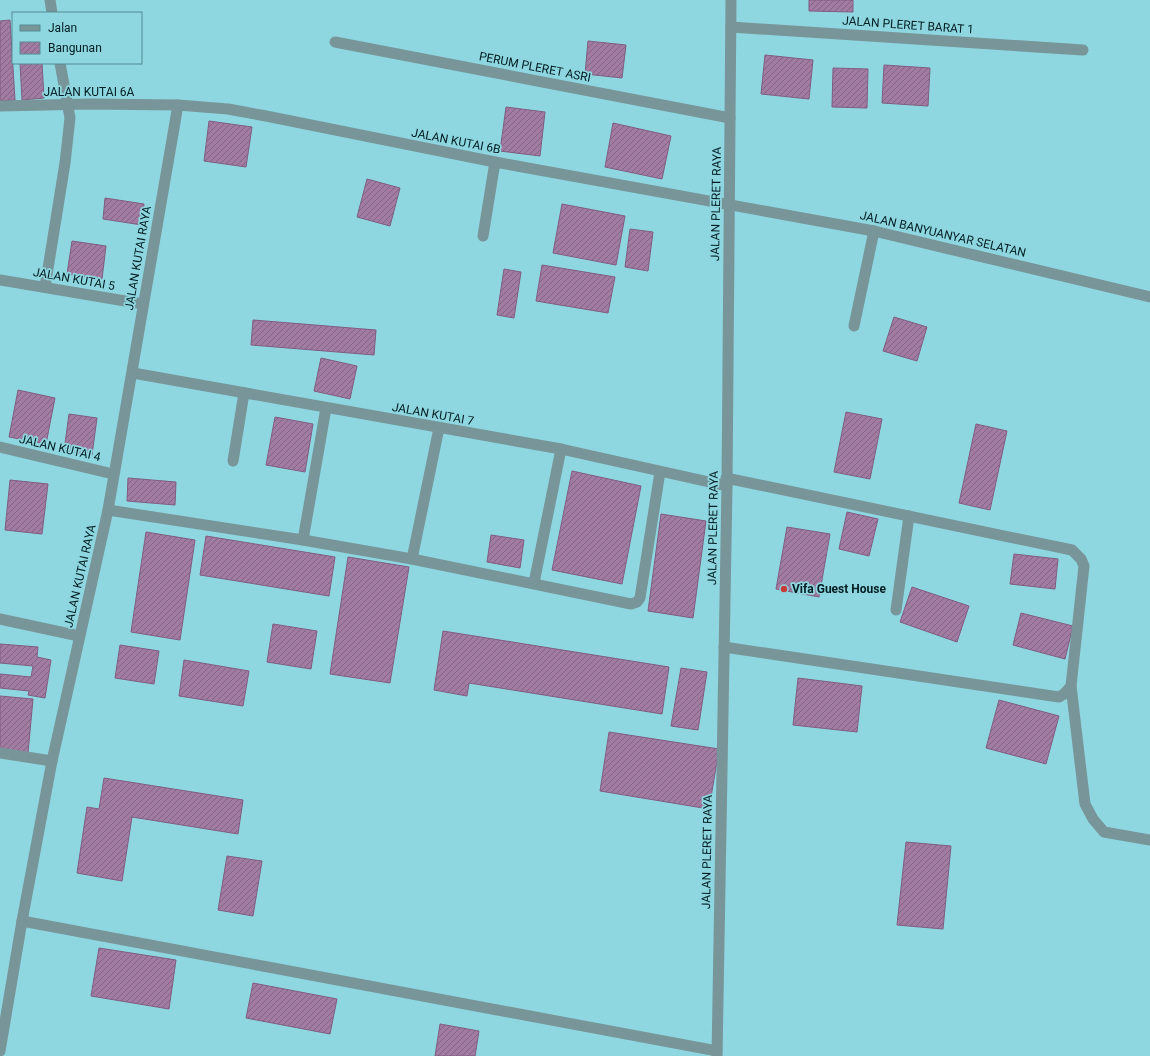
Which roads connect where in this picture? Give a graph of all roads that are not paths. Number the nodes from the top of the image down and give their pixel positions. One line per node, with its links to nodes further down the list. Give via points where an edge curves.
1 (50, 0): 3 (street)
2 (731, 0): 4 (street, JALAN PLERET RAYA)
3 (52, 12)
4 (731, 27): 6 (street, JALAN PLERET BARAT 1); 11 (street, JALAN PLERET RAYA)
5 (335, 42): 11 (street, PERUM PLERET ASRI)
6 (1083, 50)
7 (60, 64): 8 (street)
8 (68, 104): 9 (street, JALAN KUTAI 6A); 10 (street, JALAN KUTAI 6A); 17 (street, via 70,118 65,163)
9 (178, 105): 12 (street, JALAN KUTAI 6B, via 228,109); 19 (street, JALAN KUTAI RAYA)
10 (0, 106)
11 (730, 118): 13 (street, JALAN PLERET RAYA)
12 (495, 162): 13 (street, JALAN KUTAI 6B); 15 (street)
13 (728, 204): 14 (street, JALAN BANYUANYAR SELATAN); 30 (street, JALAN PLERET RAYA)
14 (874, 232): 18 (street, JALAN BANYUANYAR SELATAN); 20 (street)
15 (483, 236)
16 (0, 280): 17 (street, JALAN KUTAI 5)
17 (45, 287): 19 (street, JALAN KUTAI 5)
18 (1150, 297)
19 (143, 304): 21 (street, JALAN KUTAI RAYA)
20 (854, 326)
21 (133, 373): 22 (street, JALAN KUTAI 7); 29 (street, JALAN KUTAI RAYA)
22 (244, 393): 23 (street, JALAN KUTAI 7); 27 (street)
23 (326, 408): 24 (street, JALAN KUTAI 7); 33 (street)
24 (439, 428): 26 (street, JALAN KUTAI 7); 34 (street)
25 (0, 447): 29 (street, JALAN KUTAI 4)
26 (561, 449): 28 (street, JALAN KUTAI 7); 35 (street)
27 (233, 461)
28 (660, 472): 30 (street, JALAN KUTAI 7); 35 (street, via 640,598 637,602 631,604)
29 (113, 474): 31 (street, JALAN KUTAI RAYA)
30 (726, 482): 32 (street, JALAN KUTAI 7); 39 (street, JALAN PLERET RAYA)
31 (108, 510): 33 (street); 38 (street, JALAN KUTAI RAYA)
32 (909, 516): 36 (street); 40 (street, JALAN KUTAI 7, via 1072,550 1078,555 1084,566)
33 (303, 540): 34 (street)
34 (412, 559): 35 (street)
35 (534, 583)
36 (896, 610)
37 (0, 619): 38 (street)
38 (80, 636): 42 (street, JALAN KUTAI RAYA)
39 (724, 647): 40 (street, via 1059,697); 46 (street, JALAN PLERET RAYA)
40 (1070, 686): 43 (street, JALAN KUTAI 7, via 1085,804 1104,832)
41 (0, 753): 42 (street)
42 (52, 762): 44 (street, JALAN KUTAI RAYA)
43 (1150, 840)
44 (22, 921): 45 (street, JALAN KUTAI RAYA); 46 (street)
45 (0, 1051)
46 (717, 1054)

